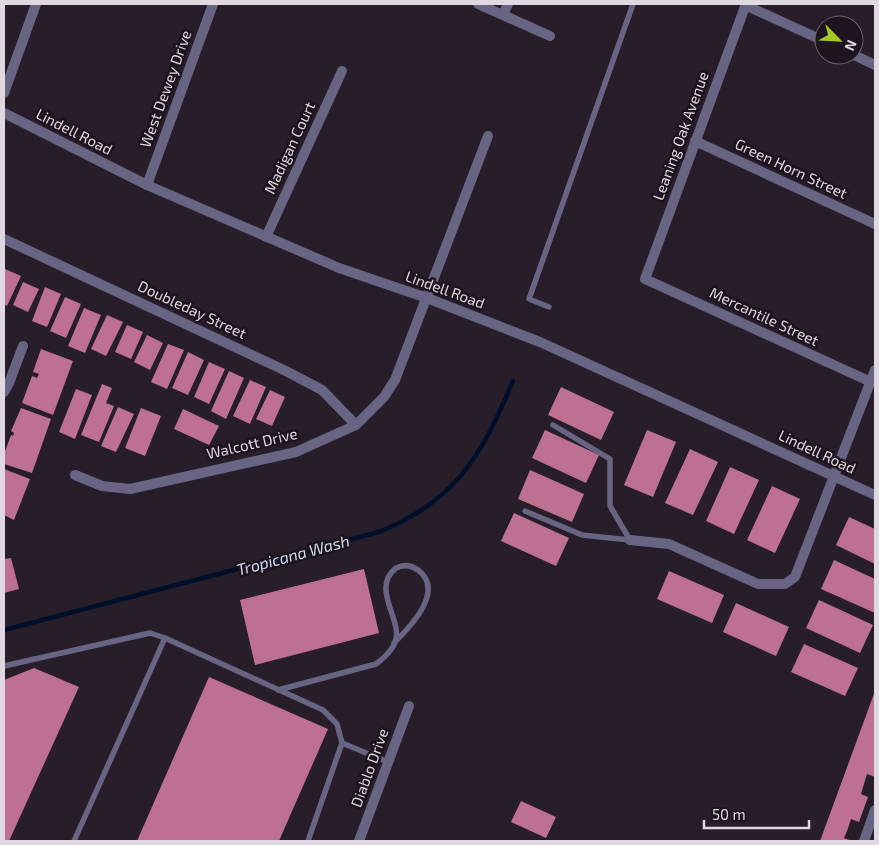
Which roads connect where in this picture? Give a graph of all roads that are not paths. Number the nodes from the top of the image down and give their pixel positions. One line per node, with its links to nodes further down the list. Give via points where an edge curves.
1 (36, 4): 11 (street)
2 (213, 4): 15 (street, West Dewey Drive)
3 (478, 4): 7 (street)
4 (508, 4): 7 (street)
5 (634, 4): 21 (lane, via 529,299)
6 (746, 5): 9 (street); 14 (street, Leaning Oak Avenue)
7 (503, 15): 8 (street)
8 (550, 36)
9 (814, 36)
10 (342, 71): 17 (street, Madigan Court)
11 (4, 93)
12 (4, 113): 15 (street, Lindell Road)
13 (488, 136): 20 (street, Walcott Drive)
14 (694, 141): 16 (street, Green Horn Street); 19 (street, Leaning Oak Avenue)
15 (147, 185): 17 (street, Lindell Road)
16 (875, 224)
17 (266, 236): 20 (street, Lindell Road, via 339,268)
18 (4, 239): 27 (street, Doubleday Street, via 300,378 322,390)
19 (645, 279): 24 (street, Mercantile Street)
20 (427, 298): 27 (street, Walcott Drive, via 395,380 384,397); 29 (street, Lindell Road, via 549,346)
21 (549, 307)
22 (23, 346): 25 (street)
23 (875, 370): 24 (street)
24 (871, 382): 29 (street)
25 (4, 392)
26 (553, 424): 32 (lane, via 610,459 610,506)
27 (356, 425): 28 (street, Walcott Drive, via 296,452 130,489 102,486)
28 (75, 475)
29 (835, 477): 30 (street, Lindell Road); 32 (street, via 795,577 785,584 758,584 669,544)
30 (875, 495)
31 (525, 511): 32 (lane, via 582,535)
32 (630, 540)
33 (165, 638): 35 (lane, via 150,633); 36 (lane); 41 (lane)
34 (394, 643): 34 (lane, via 396,631 389,607 387,582 396,568 411,566 421,572 426,582 425,605 418,618); 36 (lane, via 376,664)
35 (4, 666)
36 (278, 690): 38 (lane, via 323,710 336,724)
37 (409, 706): 39 (street, Diablo Drive)
38 (342, 743): 39 (lane); 42 (lane)
39 (388, 762): 43 (street, Diablo Drive)
40 (875, 810): 44 (street)
41 (74, 841)
42 (308, 841)
43 (359, 841)
44 (864, 841)

